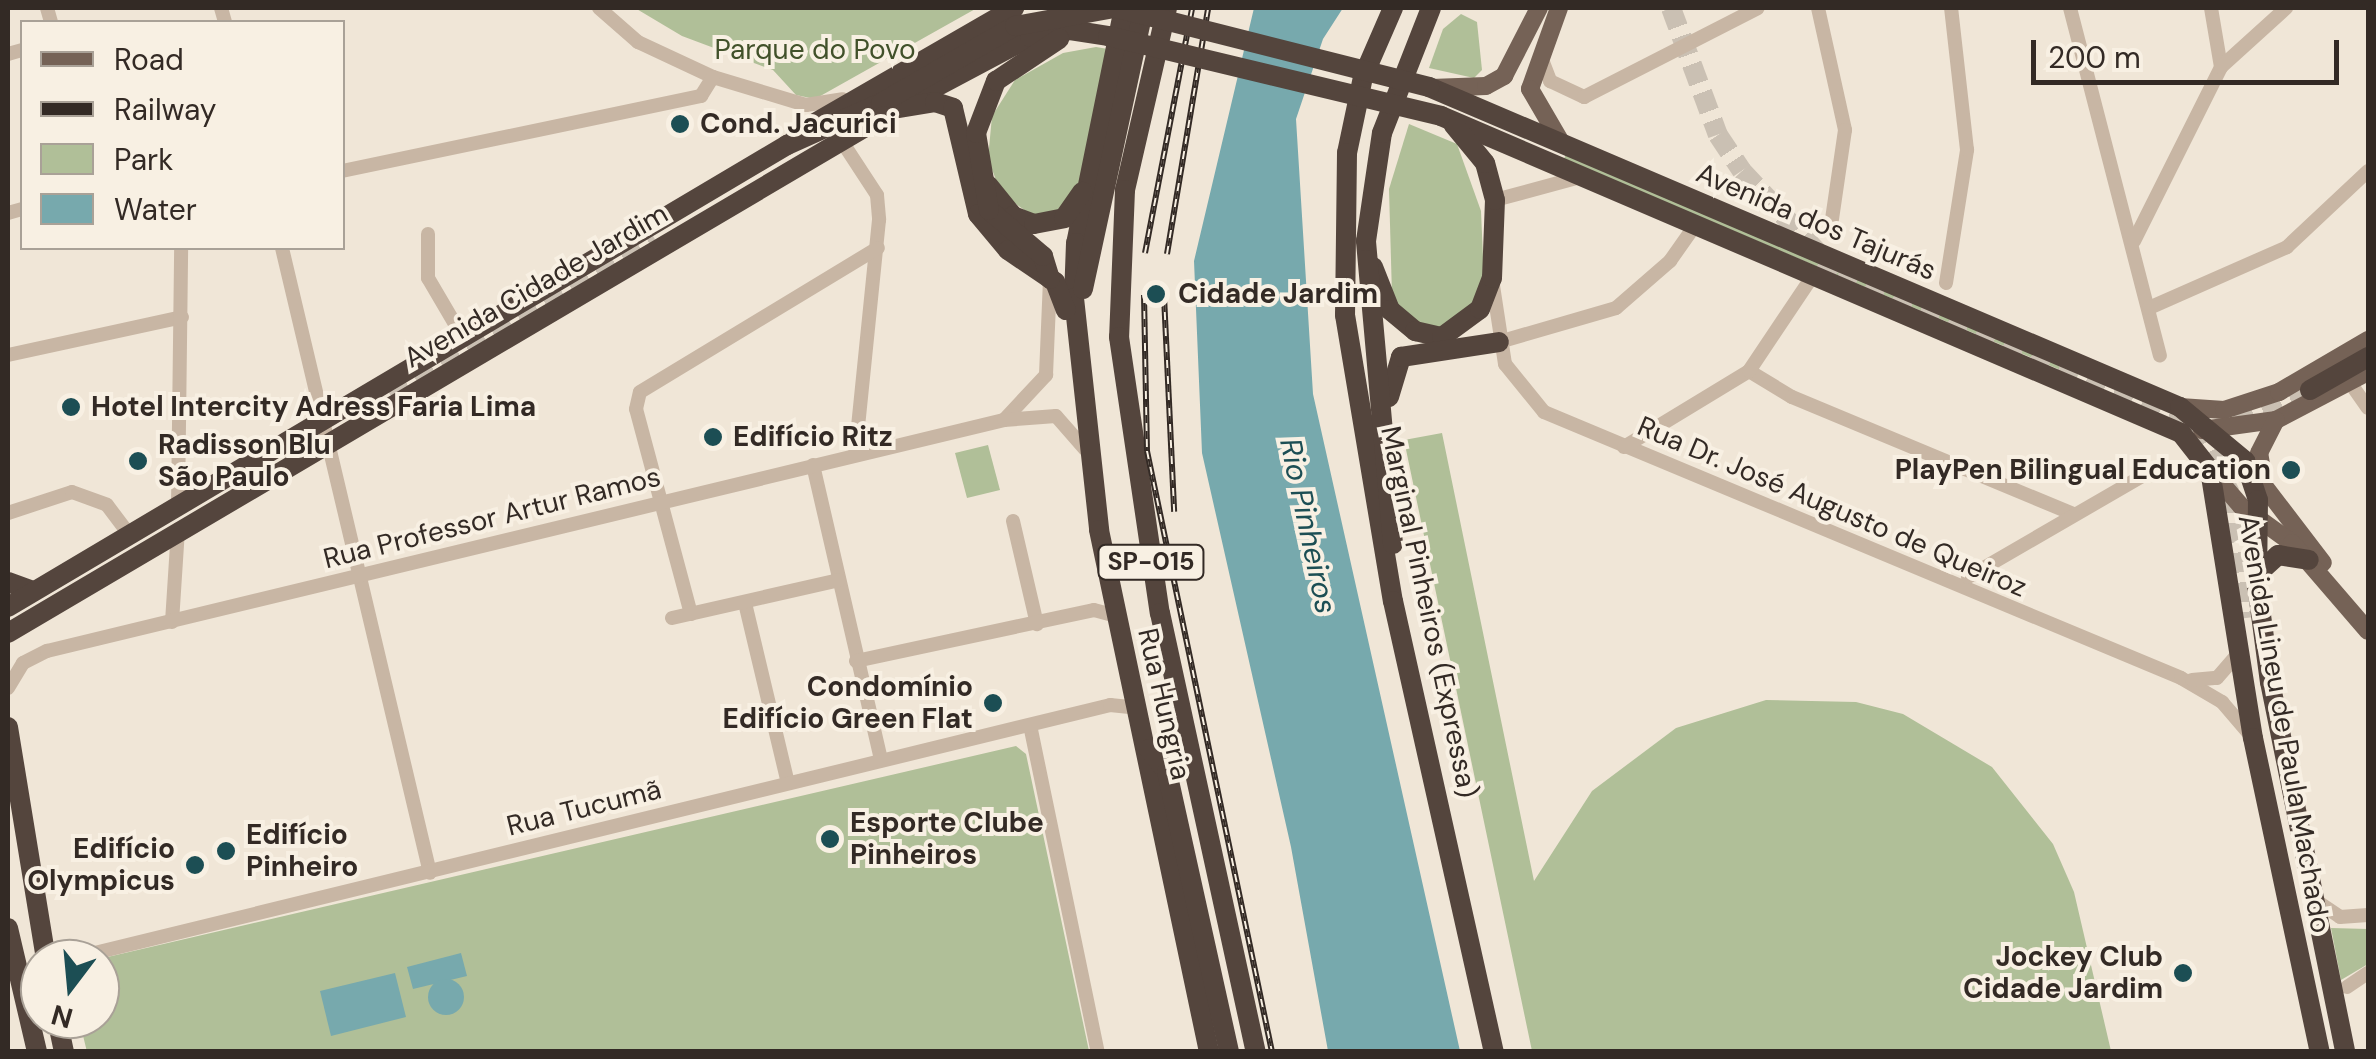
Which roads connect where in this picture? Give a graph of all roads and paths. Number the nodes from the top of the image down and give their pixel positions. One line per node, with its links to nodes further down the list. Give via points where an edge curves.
1 (598, 8): 20 (street, via 638,42)
2 (1116, 8): 21 (highway, Avenida dos Tajurás, bridge); 26 (highway, Avenida Cidade Jardim, via 1015,26 868,110); 31 (highway)
3 (1144, 8): 51 (highway)
4 (1167, 8): 140 (highway, SP-015, via 1126,190 1119,338 1160,612)
5 (1393, 8): 99 (highway, Marginal Pinheiros (Expressa), via 1353,116 1340,254)
6 (1431, 8): 40 (highway, via 1382,134)
7 (1539, 8): 21 (main road, via 1504,76 1486,86)
8 (1560, 8): 17 (main road)
9 (1758, 8): 17 (street, via 1584,97 1550,81)
10 (1818, 8): 37 (street, via 1845,130)
11 (1951, 8): 48 (street, via 1967,150)
12 (2070, 8): 35 (street)
13 (2211, 8): 19 (street)
14 (2286, 8): 19 (street)
15 (1004, 13): 22 (highway, Avenida Cidade Jardim); 26 (highway)
16 (1097, 34): 18 (highway, Avenida Cidade Jardim, via 1051,32); 24 (highway, Avenida Cidade Jardim, bridge); 28 (highway, via 1034,52 996,82 980,112)
17 (1540, 46): 27 (main road, via 1532,98)
18 (1005, 48): 23 (highway, Avenida Cidade Jardim); 39 (highway)
19 (2221, 66): 33 (street)
20 (713, 77): 22 (street, via 806,105); 29 (street, via 701,96)
21 (1430, 87): 27 (highway, Avenida dos Tajurás)
22 (853, 96): 26 (highway, Avenida Cidade Jardim)
23 (898, 108): 25 (highway, Avenida Cidade Jardim); 47 (highway, via 934,102 953,108 978,214 1008,250)
24 (1445, 117): 32 (highway, Avenida dos Tajurás); 34 (highway, via 1485,164)
25 (841, 140): 42 (street, via 877,195); 72 (highway, Avenida Cidade Jardim)
26 (786, 144): 39 (highway, Avenida Cidade Jardim)
27 (1562, 144): 67 (highway, Avenida dos Tajurás)
28 (978, 168): 31 (highway, via 1000,204 1034,224 1064,218); 47 (highway, via 989,210 1044,256)
29 (345, 169)
30 (2368, 171): 49 (street, via 2287,247)
31 (1088, 176): 51 (highway, via 1073,266)
32 (1584, 176): 34 (street); 36 (highway, Avenida dos Tajurás)
33 (2155, 197): 35 (street); 41 (street, via 2148,228)
34 (1495, 200): 46 (highway)
35 (2127, 218): 41 (street)
36 (1696, 224): 45 (highway, Avenida dos Tajurás); 55 (street, via 1670,261 1616,308)
37 (1832, 226)
38 (428, 234): 52 (street, via 428,278)
39 (646, 238): 52 (highway, Avenida Cidade Jardim); 62 (highway)
40 (1366, 241): 53 (highway, via 1390,310 1416,331); 75 (highway)
41 (2134, 241): 49 (street)
42 (878, 248): 74 (street); 82 (street, via 652,381 636,409)
43 (181, 250): 50 (street)
44 (282, 250): 72 (street)
45 (1814, 274): 60 (street); 67 (highway, Avenida dos Tajurás)
46 (1492, 278): 53 (highway, via 1472,322); 55 (street, Rua Dr. José Augusto de Queiroz)
47 (1050, 279): 59 (highway, via 1064,298); 68 (street, via 1046,375)
48 (1946, 283)
49 (2149, 308): 57 (street)
50 (182, 317): 56 (street); 83 (street)
51 (1078, 320): 59 (highway)
52 (462, 336): 72 (highway, Avenida Cidade Jardim)
53 (1442, 337): 55 (highway)
54 (2368, 340): 65 (main road)
55 (1499, 342): 73 (street, Rua Dr. José Augusto de Queiroz, via 1518,385 1544,412); 75 (highway, via 1396,362)
56 (8, 356)
57 (2160, 356)
58 (2368, 357): 64 (highway)
59 (1080, 367): 76 (highway, Rua Hungria)
60 (1749, 371): 73 (street); 85 (street, via 1792,397)
61 (2368, 372): 63 (main road)
62 (415, 376)
63 (2351, 384): 66 (street); 69 (main road)
64 (2310, 390)
65 (2240, 406): 67 (main road); 70 (main road, via 2236,419)
66 (2368, 408)
67 (2173, 414): 71 (highway); 79 (highway)
68 (1004, 420): 74 (street, Rua Professor Artur Ramos); 76 (street, Rua Professor Artur Ramos, via 1063,419)
69 (2276, 420): 70 (main road); 81 (main road, via 2260,454)
70 (2247, 428): 71 (main road)
71 (2203, 430): 77 (highway)
72 (321, 431): 83 (highway, Avenida Cidade Jardim); 88 (highway, Avenida Cidade Jardim); 93 (street)
73 (1624, 447): 112 (street, Rua Dr. José Augusto de Queiroz)
74 (856, 454): 78 (street, Rua Professor Artur Ramos)
75 (1386, 460): 99 (highway)
76 (1090, 461): 103 (highway, Rua Hungria)
77 (2246, 462): 81 (main road); 86 (highway, Avenida Lineu de Paula Machado)
78 (813, 465): 82 (street, Rua Professor Artur Ramos); 94 (street)
79 (2210, 470): 86 (main road); 90 (highway, Avenida Lineu de Paula Machado)
80 (2146, 474): 85 (street)
81 (2263, 478): 97 (main road)
82 (667, 500): 93 (street, Rua Professor Artur Ramos); 102 (street)
83 (178, 506): 89 (highway, Avenida Cidade Jardim)
84 (8, 512): 89 (street, via 72,492 107,504)
85 (2073, 514): 92 (street)
86 (2260, 520): 91 (main road); 95 (highway, Avenida Lineu de Paula Machado)
87 (1013, 521): 107 (street)
88 (178, 528): 106 (street); 109 (highway, Avenida Cidade Jardim)
89 (129, 534): 98 (highway, Avenida Cidade Jardim)
90 (2226, 555): 95 (highway, via 2230,538 2240,536); 110 (highway, Avenida Lineu de Paula Machado)
91 (2309, 560): 95 (highway, via 2278,554); 97 (main road)
92 (1968, 577)
93 (359, 578): 106 (street, Rua Professor Artur Ramos); 124 (street)
94 (839, 580): 100 (street); 111 (street)
95 (2256, 580): 125 (highway, Avenida Lineu de Paula Machado)
96 (8, 582): 98 (highway)
97 (2337, 590): 108 (main road)
98 (33, 591): 101 (highway, Avenida Cidade Jardim)
99 (1393, 602): 141 (highway, Marginal Pinheiros (Expressa))
100 (745, 603): 102 (street); 122 (street)
101 (8, 607)
102 (691, 614): 104 (street)
103 (1117, 616): 107 (street, via 1100,609); 113 (highway, Rua Hungria)
104 (672, 618)
105 (2246, 618): 127 (highway)
106 (172, 622): 114 (street, Rua Professor Artur Ramos, via 30,657)
107 (1037, 624): 111 (street)
108 (2368, 631)
109 (8, 633)
110 (2238, 654): 112 (street, via 2212,680); 119 (highway, Avenida Lineu de Paula Machado)
111 (856, 661): 121 (street)
112 (2181, 678): 119 (street, Rua Dr. José Augusto de Queiroz, via 2222,702)
113 (1131, 682): 115 (street); 116 (highway, Rua Hungria)
114 (8, 688)
115 (1110, 704): 116 (street, Rua Tucumã); 117 (street, Rua Tucumã)
116 (1137, 708): 120 (highway, Rua Hungria)
117 (1030, 725): 121 (street, Rua Tucumã); 137 (street)
118 (8, 727): 123 (highway)
119 (2252, 738): 133 (highway, Avenida Lineu de Paula Machado)
120 (1147, 748): 138 (highway, Rua Hungria); 139 (highway, via 1167,772)
121 (881, 760): 122 (street, Rua Tucumã)
122 (788, 783): 124 (street, Rua Tucumã)
123 (17, 843): 129 (highway)
124 (430, 872): 130 (street, Rua Tucumã)
125 (2312, 898): 126 (street, via 2340,917); 134 (highway, Avenida Lineu de Paula Machado)
126 (2368, 915)
127 (2306, 931): 133 (highway); 134 (highway)
128 (9, 932): 135 (highway)
129 (41, 939)
130 (120, 947)
131 (2368, 973): 132 (street)
132 (2347, 987)
133 (2306, 996): 142 (highway, Avenida Lineu de Paula Machado)
134 (2341, 1030): 143 (highway, Avenida Lineu de Paula Machado)
135 (30, 1050): 136 (highway, via 48,1041)
136 (61, 1052)
137 (1098, 1052)
138 (1209, 1052)
139 (1229, 1052)
140 (1256, 1052)
141 (1494, 1052)
142 (2320, 1052)
143 (2345, 1052)

